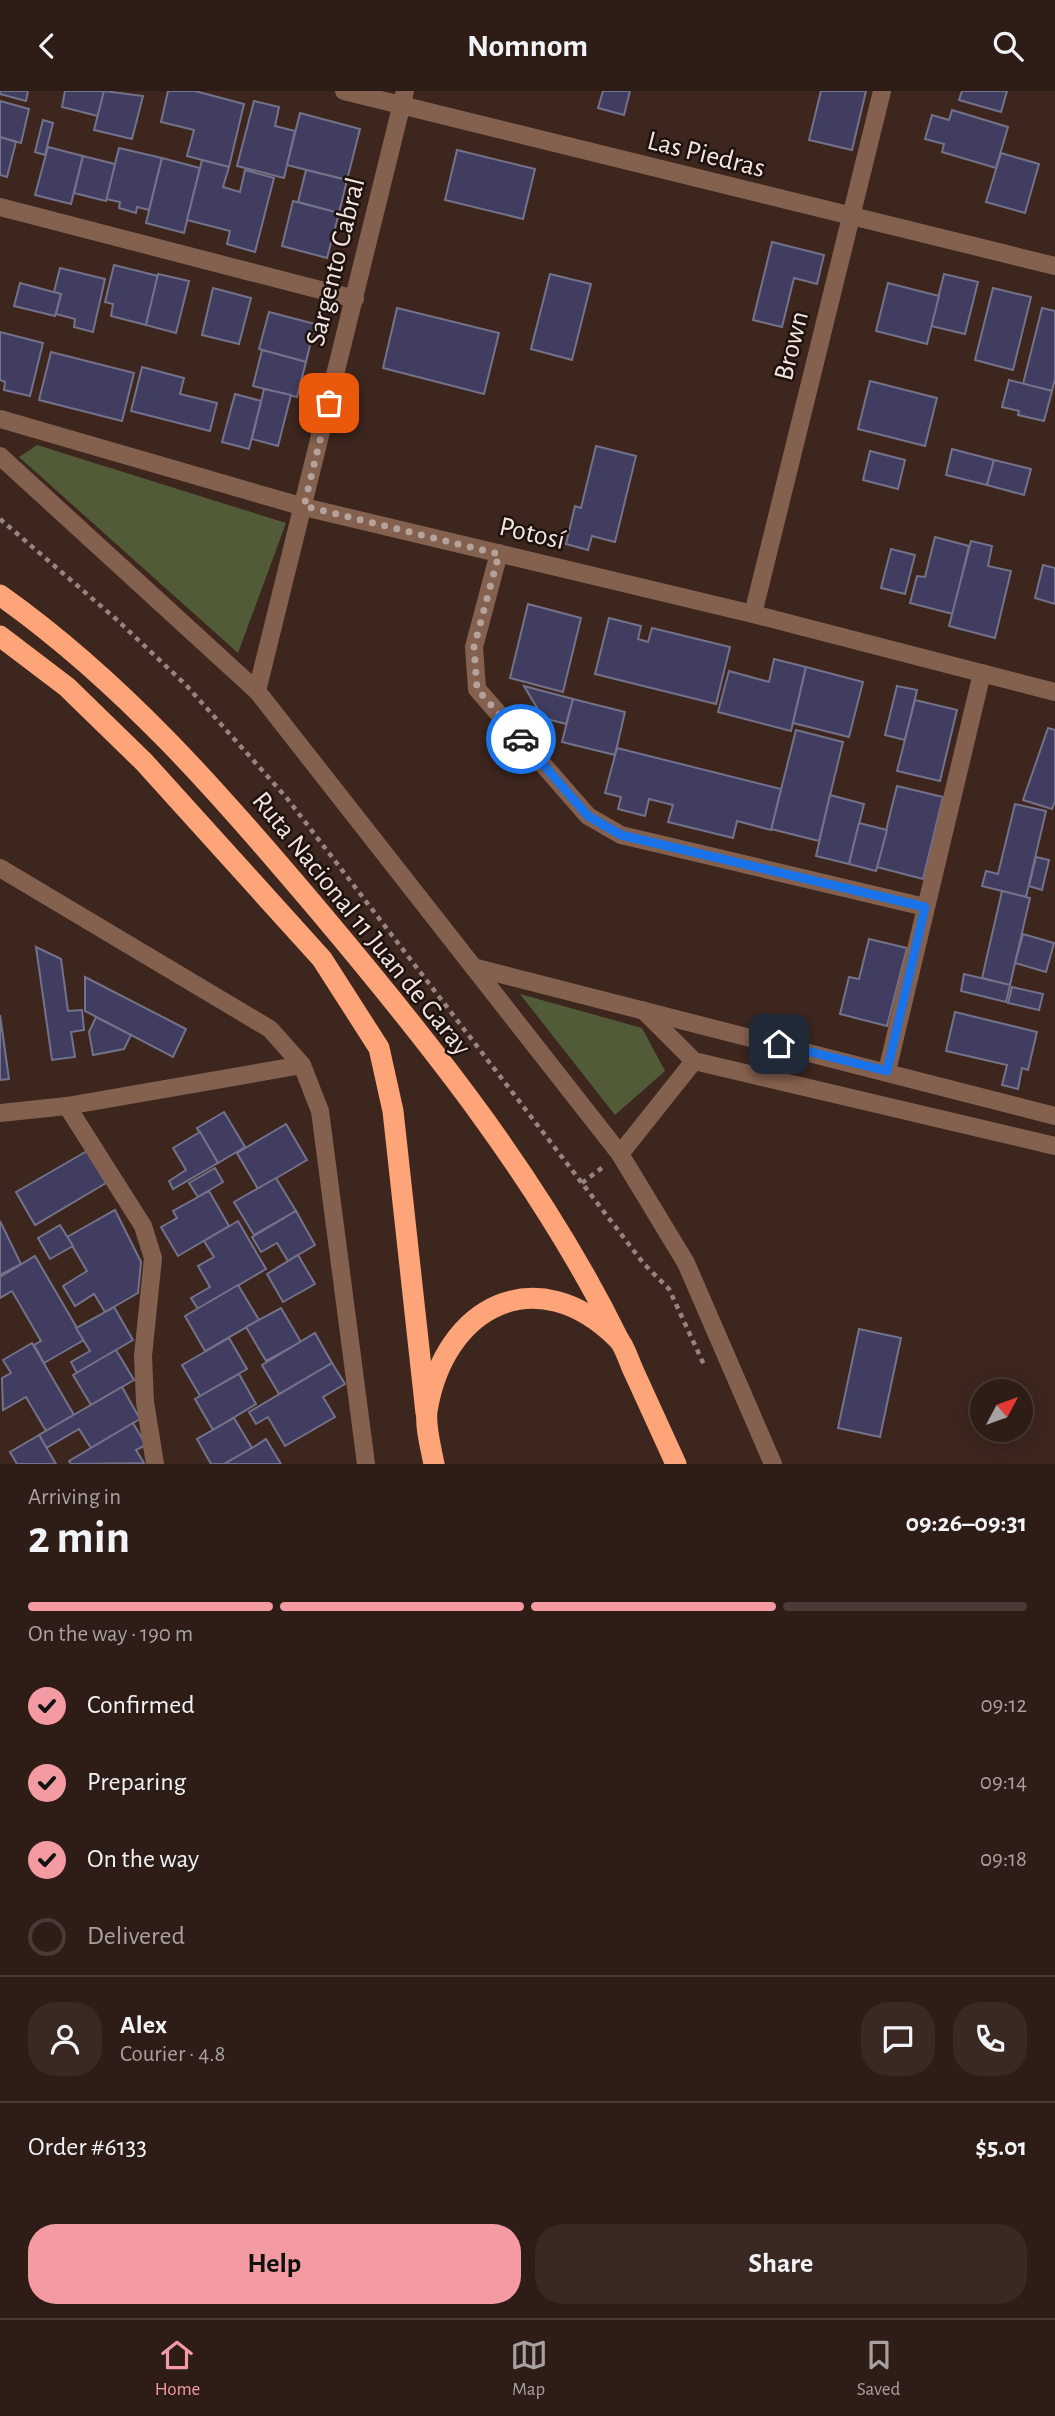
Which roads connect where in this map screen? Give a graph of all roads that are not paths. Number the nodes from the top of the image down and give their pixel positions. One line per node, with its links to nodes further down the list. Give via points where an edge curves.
1 (344, 91): 3 (street, Las Piedras)
2 (882, 91): 5 (street, Brown)
3 (403, 98): 5 (street, Las Piedras); 7 (street, Sargento Cabral)
4 (0, 207): 7 (street)
5 (851, 218): 6 (street, Las Piedras); 13 (street, Brown)
6 (1055, 266)
7 (355, 299): 10 (street, Sargento Cabral)
8 (0, 419): 10 (street, Potosí)
9 (0, 456): 16 (street)
10 (304, 506): 11 (street, Potosí); 16 (street, Sargento Cabral)
11 (499, 554): 13 (street, Potosí); 19 (street, via 474,647 477,689 588,816 621,835)
12 (0, 595): 30 (highway, Ruta Nacional 11 Juan de Garay, via 51,631 150,720 392,998 535,1190 585,1270)
13 (753, 614): 15 (street, Potosí)
14 (0, 636): 31 (highway, Ruta Nacional 11 Juan de Garay, via 67,687 144,762 322,959 379,1048 393,1111)
15 (982, 673): 17 (street, Potosí); 19 (street)
16 (257, 691): 20 (street)
17 (1055, 692)
18 (0, 868): 23 (street, via 270,1028)
19 (925, 907): 24 (street)
20 (473, 967): 21 (street); 29 (street)
21 (643, 1010): 22 (street); 24 (street)
22 (694, 1061): 28 (street); 29 (street)
23 (302, 1065): 25 (street); 33 (street, via 320,1111)
24 (887, 1071): 27 (street)
25 (67, 1106): 26 (street); 32 (street, via 143,1226 153,1258 143,1356)
26 (0, 1114)
27 (1055, 1116)
28 (1055, 1146)
29 (620, 1154): 36 (street, via 686,1263)
30 (620, 1340): 31 (highway, via 574,1307 529,1298 504,1301 458,1332 441,1363); 35 (highway, Ruta Nacional 11 Juan de Garay)
31 (426, 1413): 34 (highway, Ruta Nacional 11 Juan de Garay)
32 (155, 1464)
33 (366, 1464)
34 (434, 1464)
35 (676, 1464)
36 (773, 1464)

